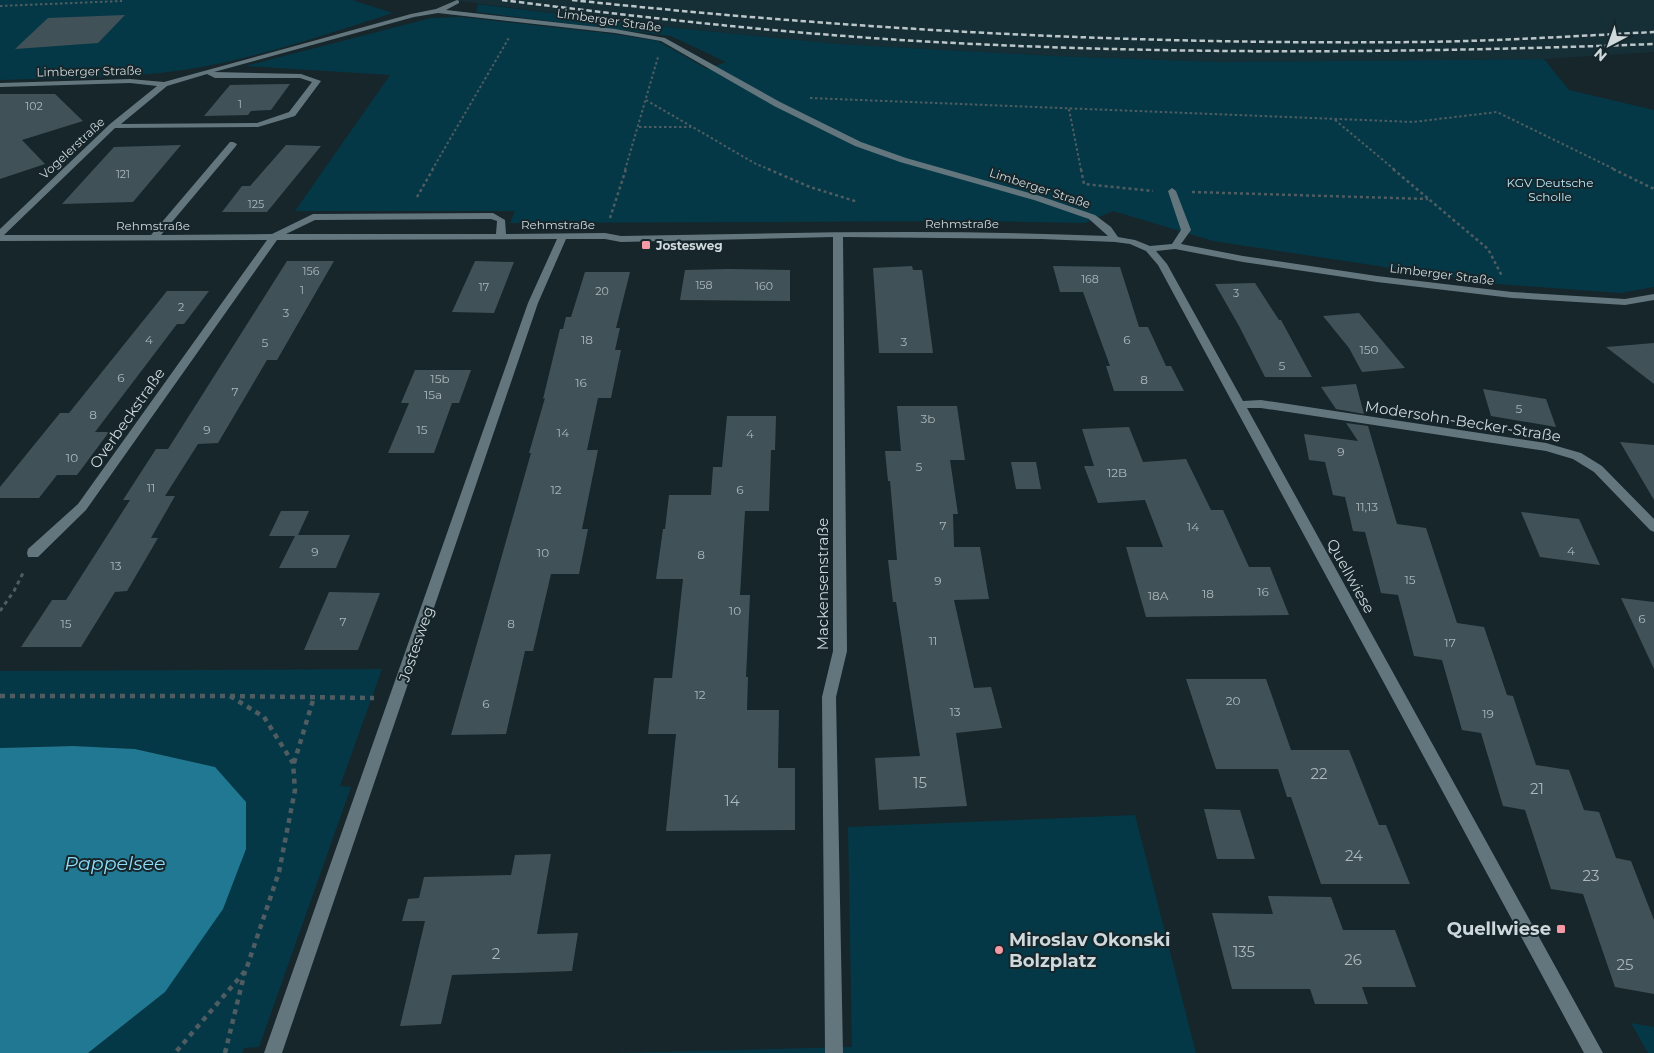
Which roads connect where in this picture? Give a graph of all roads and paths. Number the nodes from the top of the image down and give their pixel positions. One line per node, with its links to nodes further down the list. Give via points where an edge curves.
1 (122, 1): 3 (path)
2 (456, 2): 4 (street, Limberger Straße)
3 (0, 6)
4 (438, 10): 5 (street, Limberger Straße); 7 (street, Limberger Straße)
5 (519, 20): 6 (street, Limberger Straße); 22 (path)
6 (663, 39): 10 (path); 11 (street, Limberger Straße)
7 (208, 72): 8 (street, Limberger Straße); 14 (street, via 215,76 300,76 318,81 292,114 258,125)
8 (164, 84): 9 (street, Limberger Straße, via 130,81); 14 (street, Vogelerstraße)
9 (0, 85)
10 (646, 100): 15 (path); 16 (path)
11 (778, 104): 12 (path, via 802,98); 31 (street, Limberger Straße, via 823,128 885,154 1092,217)
12 (1070, 109): 13 (path); 19 (path, via 1084,184)
13 (1334, 120): 18 (path, via 1413,122 1497,112); 20 (path)
14 (113, 126): 23 (street, Vogelerstraße)
15 (639, 127): 16 (path); 27 (path)
16 (693, 128): 21 (path, via 756,164 810,187)
17 (232, 144): 28 (street)
18 (1654, 189)
19 (1172, 191): 20 (path); 32 (street, via 1186,230)
20 (1428, 199): 34 (path, via 1488,249)
21 (858, 202)
22 (406, 217): 25 (street, via 493,216 501,220); 29 (street, via 313,217)
23 (0, 234)
24 (838, 234): 27 (street, Rehmstraße, via 647,239); 31 (street, Rehmstraße); 49 (street, Mackensenstraße, via 840,651 829,697)
25 (500, 236): 26 (street, Rehmstraße); 29 (street, Rehmstraße)
26 (563, 236): 27 (street, Rehmstraße); 43 (street, Jostesweg, via 534,303)
27 (605, 236)
28 (154, 237): 29 (street, Rehmstraße); 30 (street, Rehmstraße)
29 (274, 237): 38 (street, Overbeckstraße, via 82,508)
30 (0, 238)
31 (1115, 238): 33 (street, Limberger Straße)
32 (1175, 246): 33 (street, Limberger Straße); 34 (street, Limberger Straße, via 1377,279)
33 (1149, 249): 36 (street, Quellwiese, via 1162,264)
34 (1512, 295): 35 (street, Limberger Straße, via 1625,302)
35 (1654, 297)
36 (1239, 405): 37 (street, Modersohn-Becker-Straße, via 1261,404 1546,447 1577,456 1598,470); 50 (street, Quellwiese)
37 (1654, 527)
38 (32, 553): 39 (path, via 14,591)
39 (0, 611)
40 (0, 696): 41 (path)
41 (230, 696): 42 (path); 44 (path, via 264,717)
42 (314, 697): 43 (path); 44 (path)
43 (397, 698): 48 (street, Jostesweg)
44 (294, 763): 45 (path, via 295,790 279,872)
45 (246, 970): 46 (path); 47 (path)
46 (175, 1053)
47 (226, 1053)
48 (273, 1053)
49 (834, 1053)
50 (1594, 1053)

